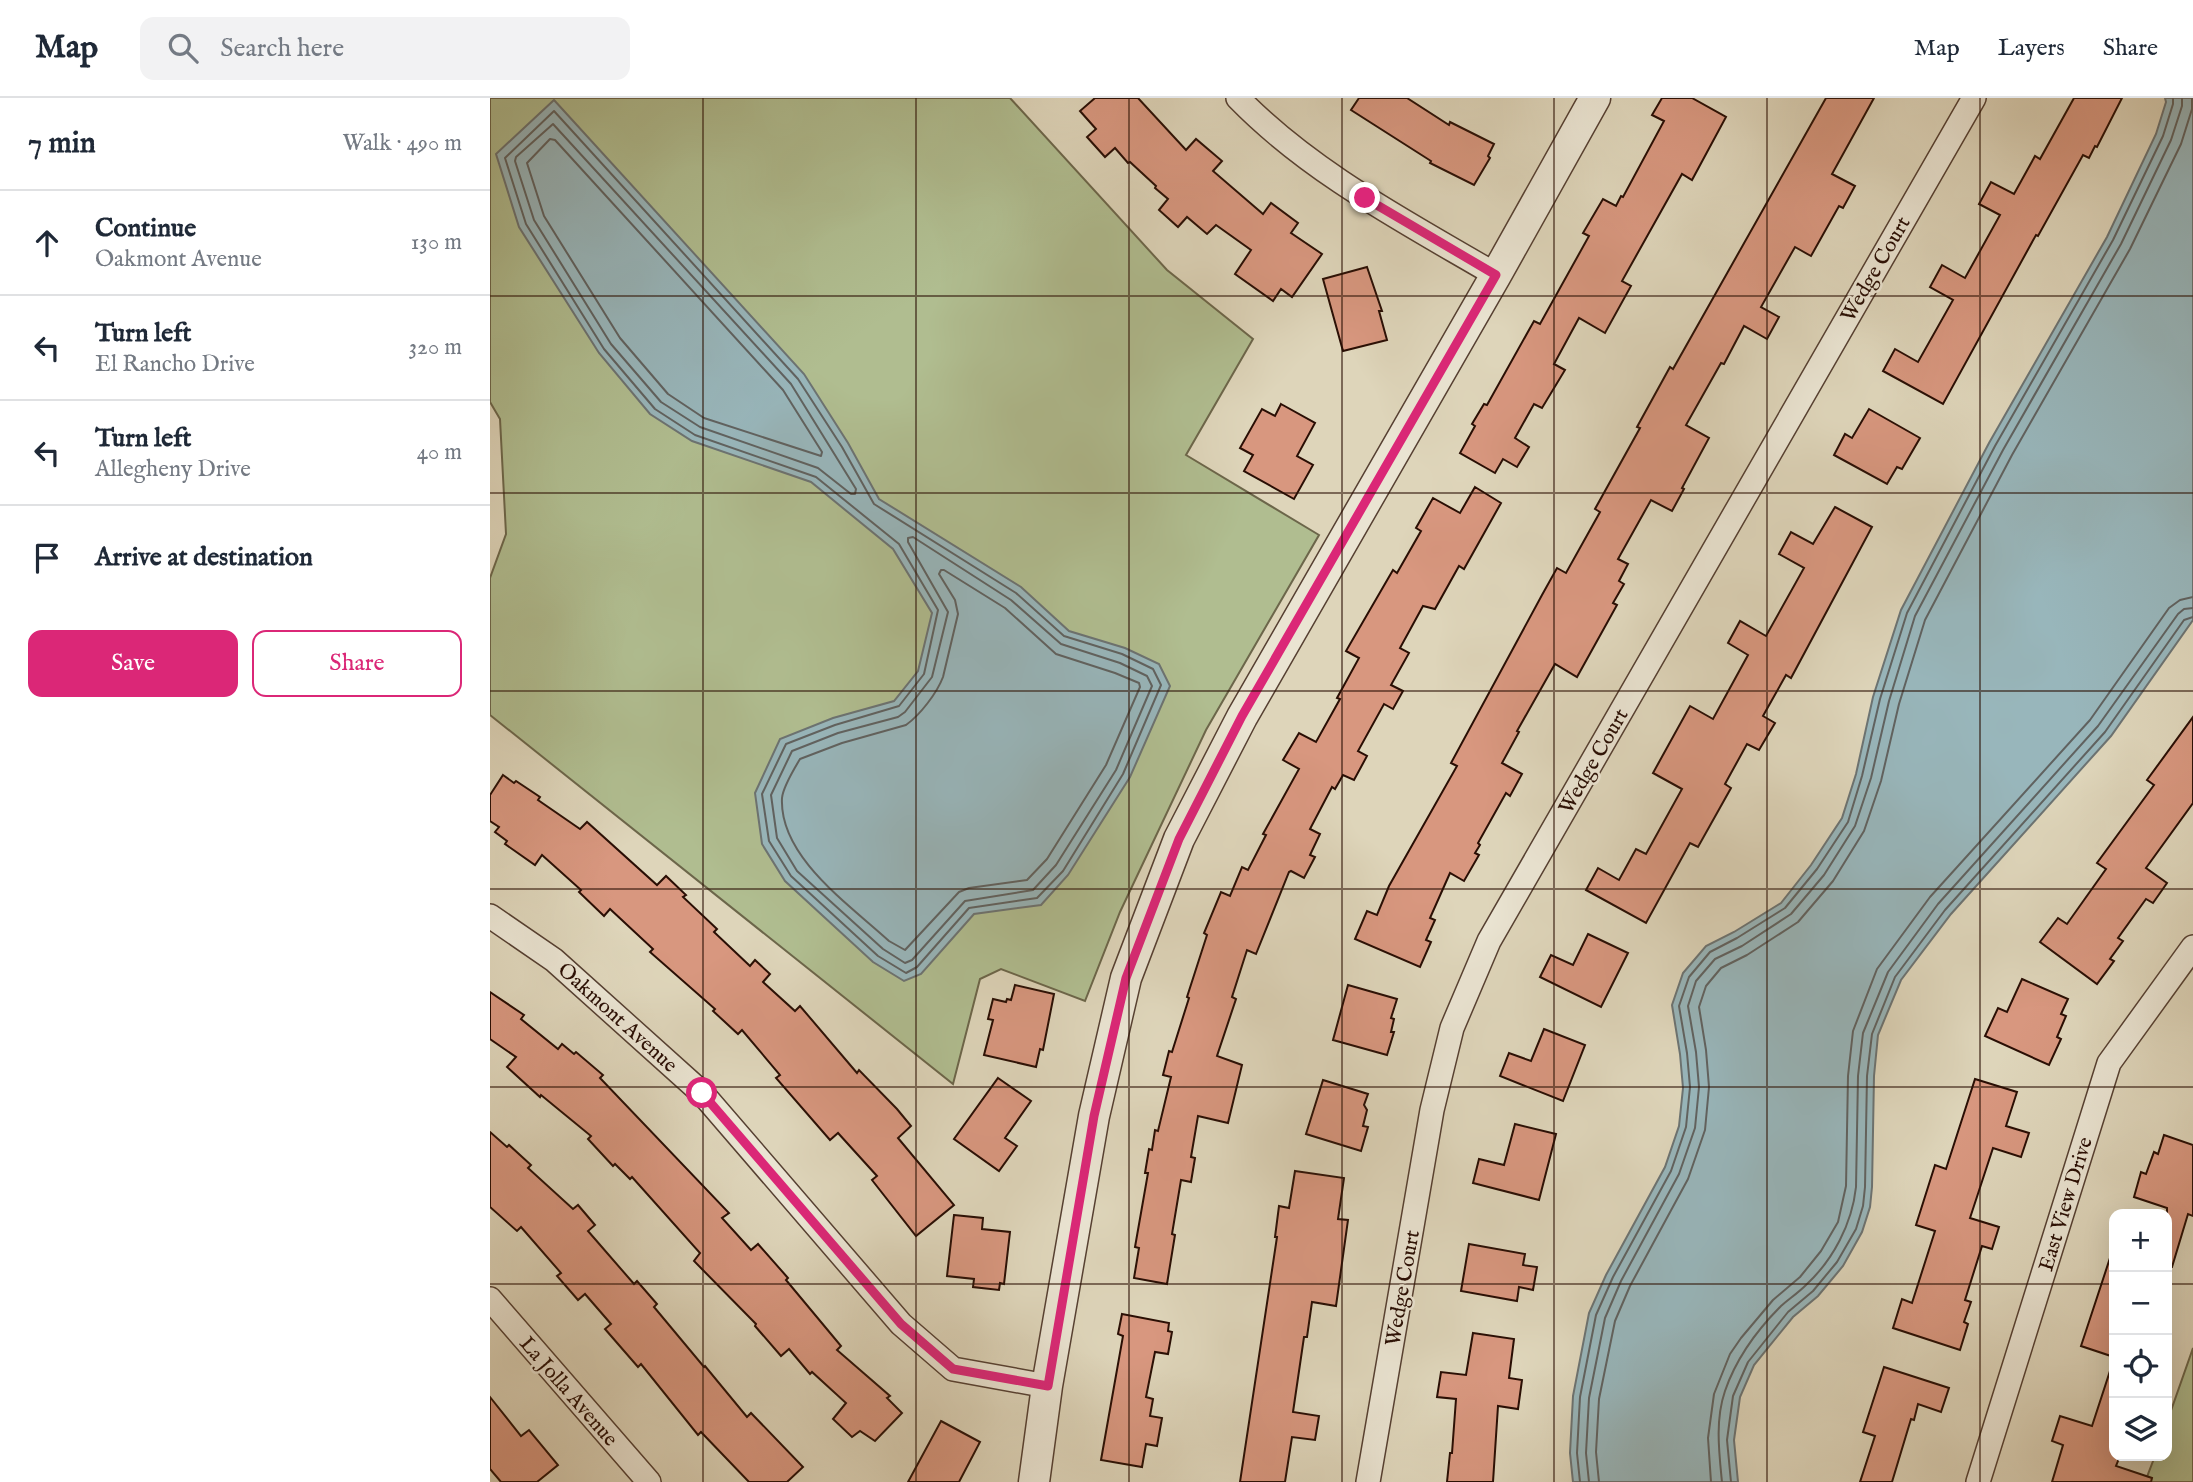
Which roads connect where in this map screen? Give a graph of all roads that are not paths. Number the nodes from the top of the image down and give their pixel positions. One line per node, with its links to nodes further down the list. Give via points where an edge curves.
1 (1238, 98): 4 (street, via 1300,154)
2 (1595, 98): 4 (street)
3 (1974, 98): 11 (street, Wedge Court, via 1489,941 1452,1028 1432,1110)
4 (1496, 275): 8 (street, via 1242,716 1179,839 1126,978 1094,1116)
5 (490, 916): 8 (street, Oakmont Avenue, via 554,960 702,1093 901,1324 953,1369)
6 (2193, 947): 12 (street, East View Drive, via 2109,1063)
7 (490, 1299): 9 (street, La Jolla Avenue)
8 (1048, 1386): 10 (street)
9 (649, 1482)
10 (1034, 1482)
11 (1368, 1482)
12 (1978, 1482)

